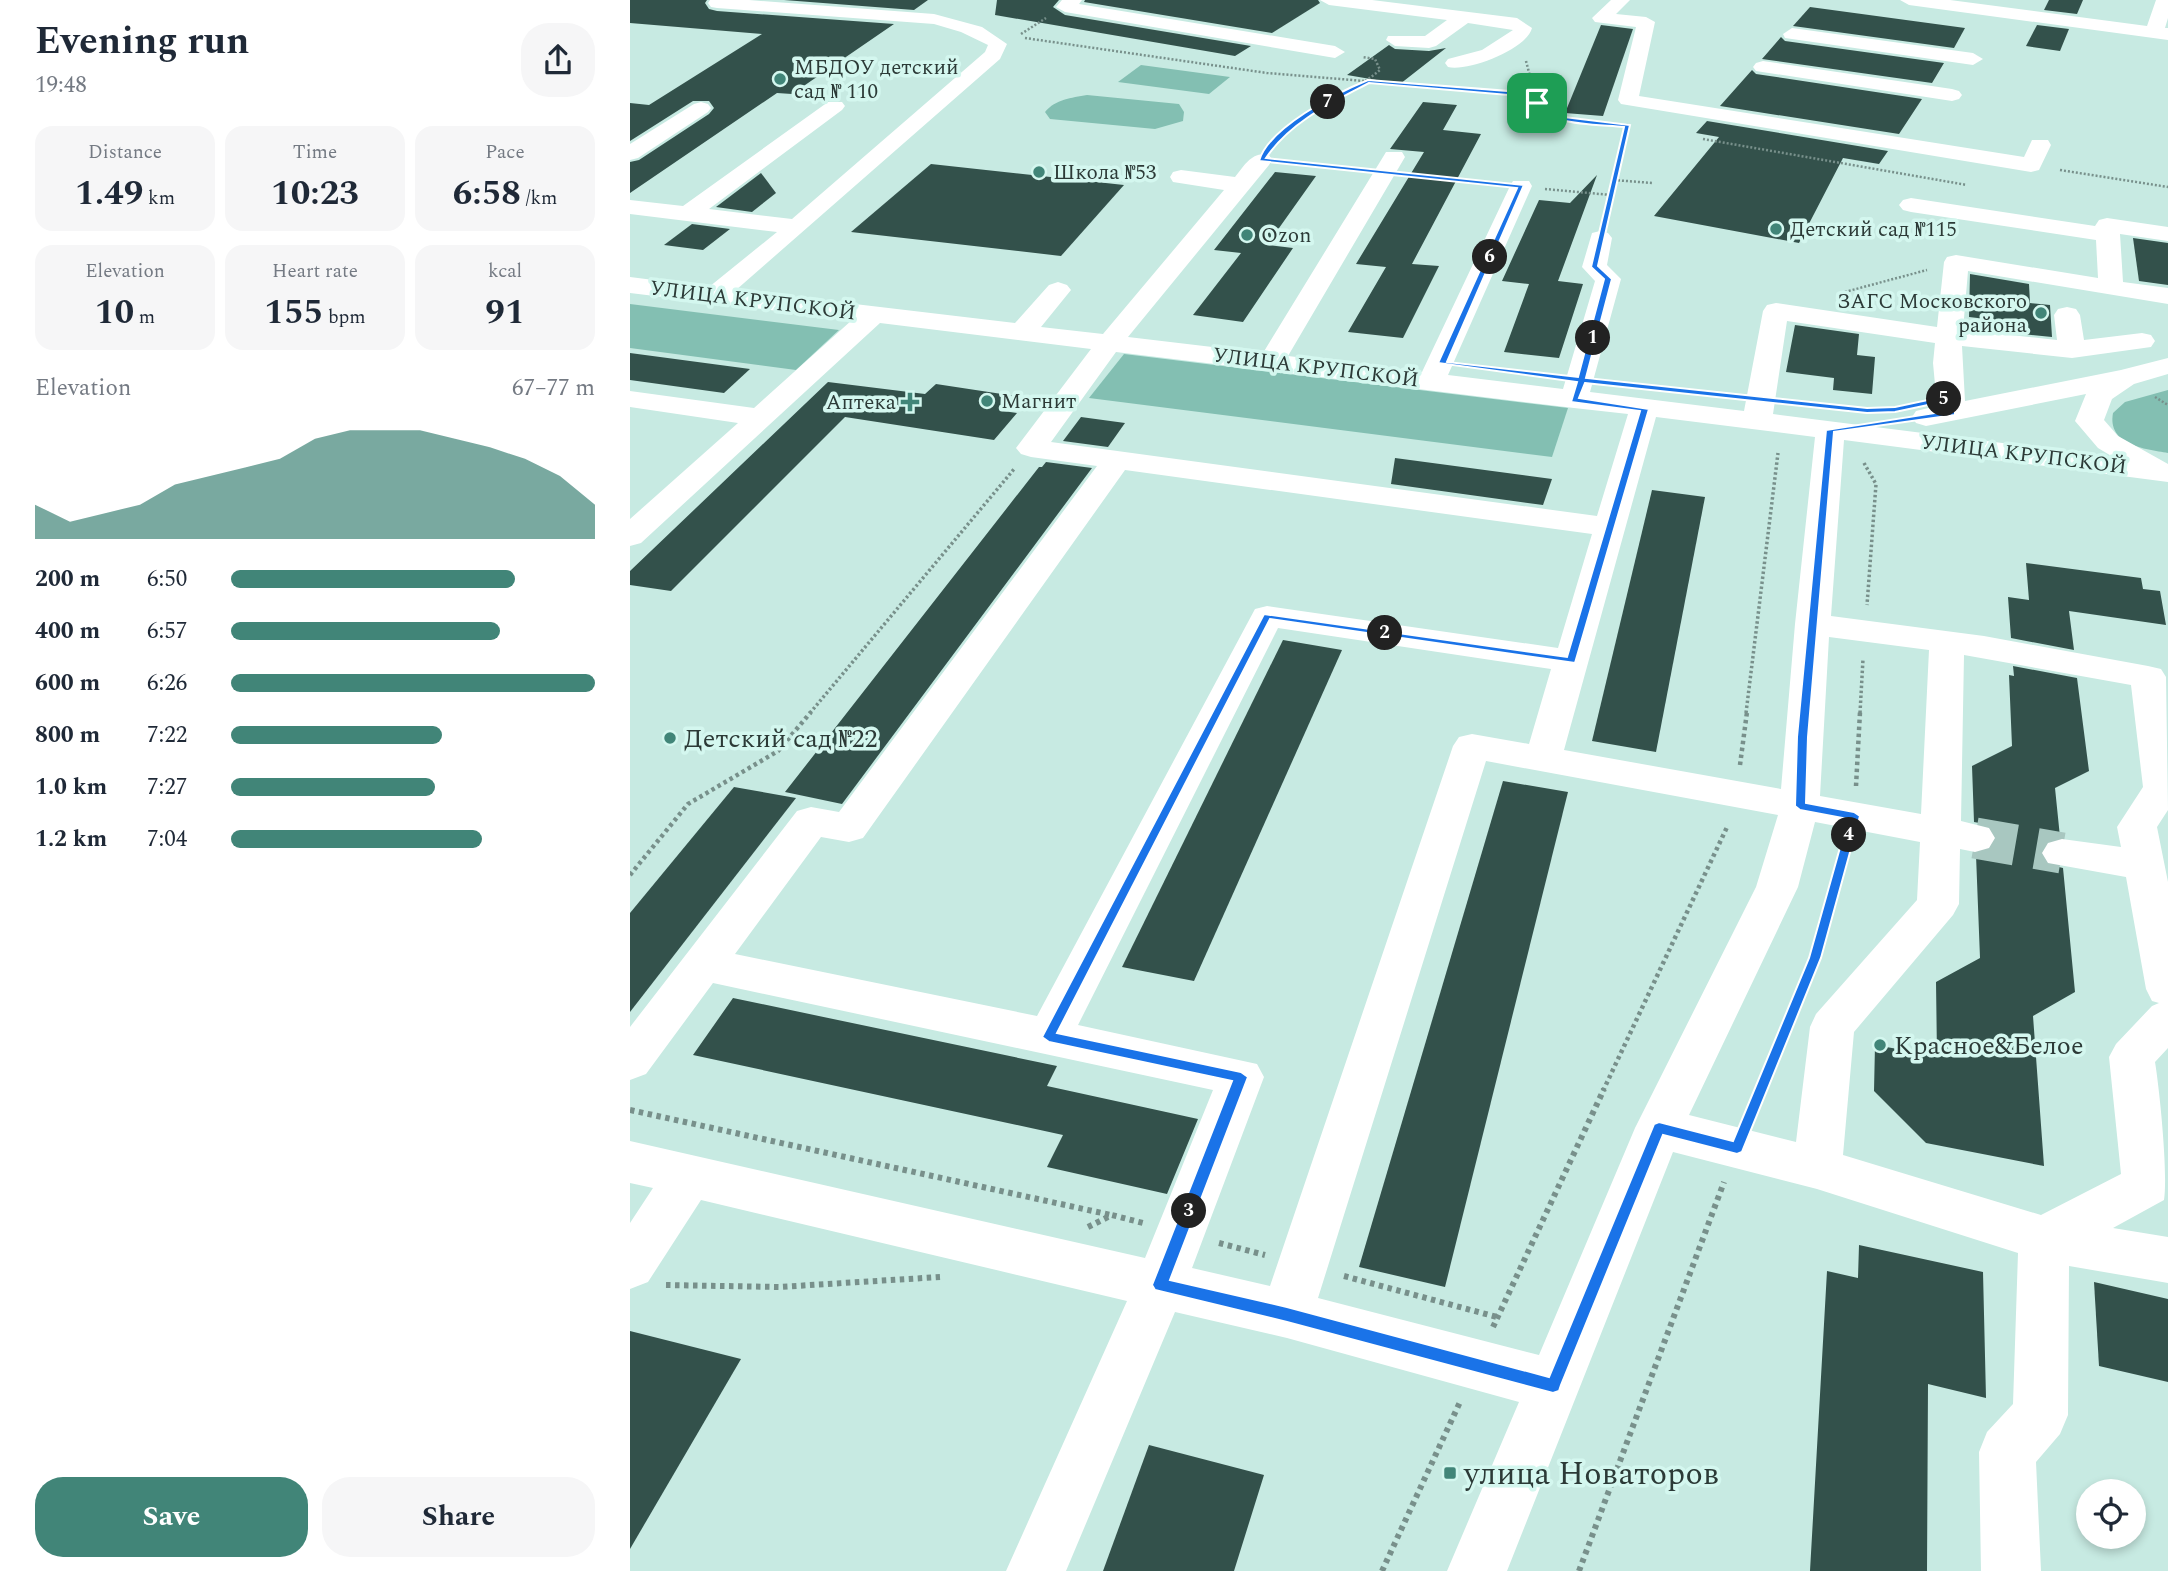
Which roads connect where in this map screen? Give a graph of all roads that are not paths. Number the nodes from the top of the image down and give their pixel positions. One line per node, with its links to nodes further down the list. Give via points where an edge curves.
1 (1620, 0): 22 (street, via 1601,18 1646,22 1628,100)
2 (1909, 0): 7 (street)
3 (2165, 0): 10 (street)
4 (717, 3): 32 (street, via 934,19 985,34 998,44 993,55)
5 (1069, 4): 13 (street)
6 (1336, 5): 8 (street)
7 (2002, 8): 10 (street); 15 (street)
8 (1464, 18): 12 (street, via 1429,42); 16 (street, via 1517,23 1523,27 1522,33 1489,54)
9 (1301, 29): 13 (street)
10 (2161, 33)
11 (1792, 34): 15 (street)
12 (1395, 40)
13 (1279, 43): 14 (street)
14 (1335, 52)
15 (1973, 59): 18 (street)
16 (1455, 62)
17 (1763, 67): 18 (street)
18 (1952, 95): 22 (street)
19 (835, 106): 31 (street)
20 (701, 108): 23 (street)
21 (2040, 145): 22 (street, via 2031,165)
22 (1915, 146)
23 (630, 153)
24 (1261, 160): 27 (street)
25 (1389, 165): 48 (street)
26 (1181, 177): 27 (street)
27 (1241, 185): 46 (street)
28 (1521, 186): 51 (street)
29 (1911, 205): 34 (street)
30 (630, 207): 31 (street)
31 (688, 214): 32 (street)
32 (797, 227): 39 (street)
33 (2168, 234): 34 (street, via 2107,225)
34 (2107, 235): 37 (street)
35 (1600, 238): 53 (street, via 1594,267 1608,279)
36 (630, 285): 39 (street, УЛИЦА КРУПСКОЙ)
37 (2111, 288): 40 (street); 44 (street, via 1956,262); 45 (street)
38 (1058, 290): 43 (street)
39 (715, 295): 41 (street, УЛИЦА КРУПСКОЙ)
40 (2168, 296)
41 (873, 315): 43 (street, УЛИЦА КРУПСКОЙ); 56 (street)
42 (2067, 315): 47 (street)
43 (1021, 332): 46 (street, УЛИЦА КРУПСКОЙ)
44 (1949, 338): 47 (street); 55 (street); 57 (street, via 1776,311)
45 (2142, 341): 47 (street); 49 (street)
46 (1110, 342): 48 (street, УЛИЦА КРУПСКОЙ); 60 (street, via 1031,448)
47 (2072, 350)
48 (1272, 361): 51 (street, УЛИЦА КРУПСКОЙ)
49 (2163, 367): 50 (street)
50 (2124, 378): 55 (street); 61 (street, via 2099,395 2089,421 2108,442)
51 (1432, 381): 53 (street, УЛИЦА КРУПСКОЙ)
52 (630, 399): 56 (street)
53 (1574, 400): 54 (street, УЛИЦА КРУПСКОЙ)
54 (1644, 409): 57 (street, УЛИЦА КРУПСКОЙ); 64 (street)
55 (1952, 413): 58 (street); 59 (street, via 1939,418 1940,434)
56 (760, 417): 63 (street)
57 (1757, 421): 58 (street, УЛИЦА КРУПСКОЙ)
58 (1830, 430): 59 (street, УЛИЦА КРУПСКОЙ); 66 (street)
59 (1973, 447): 61 (street, УЛИЦА КРУПСКОЙ)
60 (1117, 460): 64 (street); 75 (street, via 849,828 811,821)
61 (2167, 473)
62 (630, 500): 63 (street)
63 (664, 505): 65 (street)
64 (1609, 527): 68 (street)
65 (630, 536)
66 (1812, 624): 67 (street); 71 (street)
67 (1947, 642): 69 (street); 72 (street)
68 (1571, 661): 70 (street); 78 (street, via 1267,616)
69 (2158, 678): 74 (street, via 2162,788 2137,827)
70 (1543, 759): 71 (street); 88 (street, via 1472,746)
71 (1800, 806): 72 (street); 80 (street, via 1777,887)
72 (1958, 835): 82 (street, via 1938,904 1832,1027)
73 (2062, 853): 74 (street)
74 (2144, 865): 76 (street)
75 (704, 964): 78 (street); 79 (street)
76 (2168, 989)
77 (2168, 1018): 84 (street, via 2132,1057 2147,1185)
78 (1049, 1037): 87 (street, via 1241,1077)
79 (630, 1061)
80 (1659, 1128): 82 (street); 89 (street)
81 (630, 1163): 83 (street)
82 (1817, 1168): 84 (street)
83 (689, 1176): 86 (street); 87 (street)
84 (2044, 1239): 85 (street); 92 (street, via 2040,1415 2007,1452)
85 (2168, 1260)
86 (630, 1266)
87 (1160, 1285): 88 (street); 90 (street)
88 (1287, 1314): 89 (street)
89 (1553, 1385): 91 (street)
90 (1036, 1571)
91 (1477, 1571)
92 (2011, 1571)

